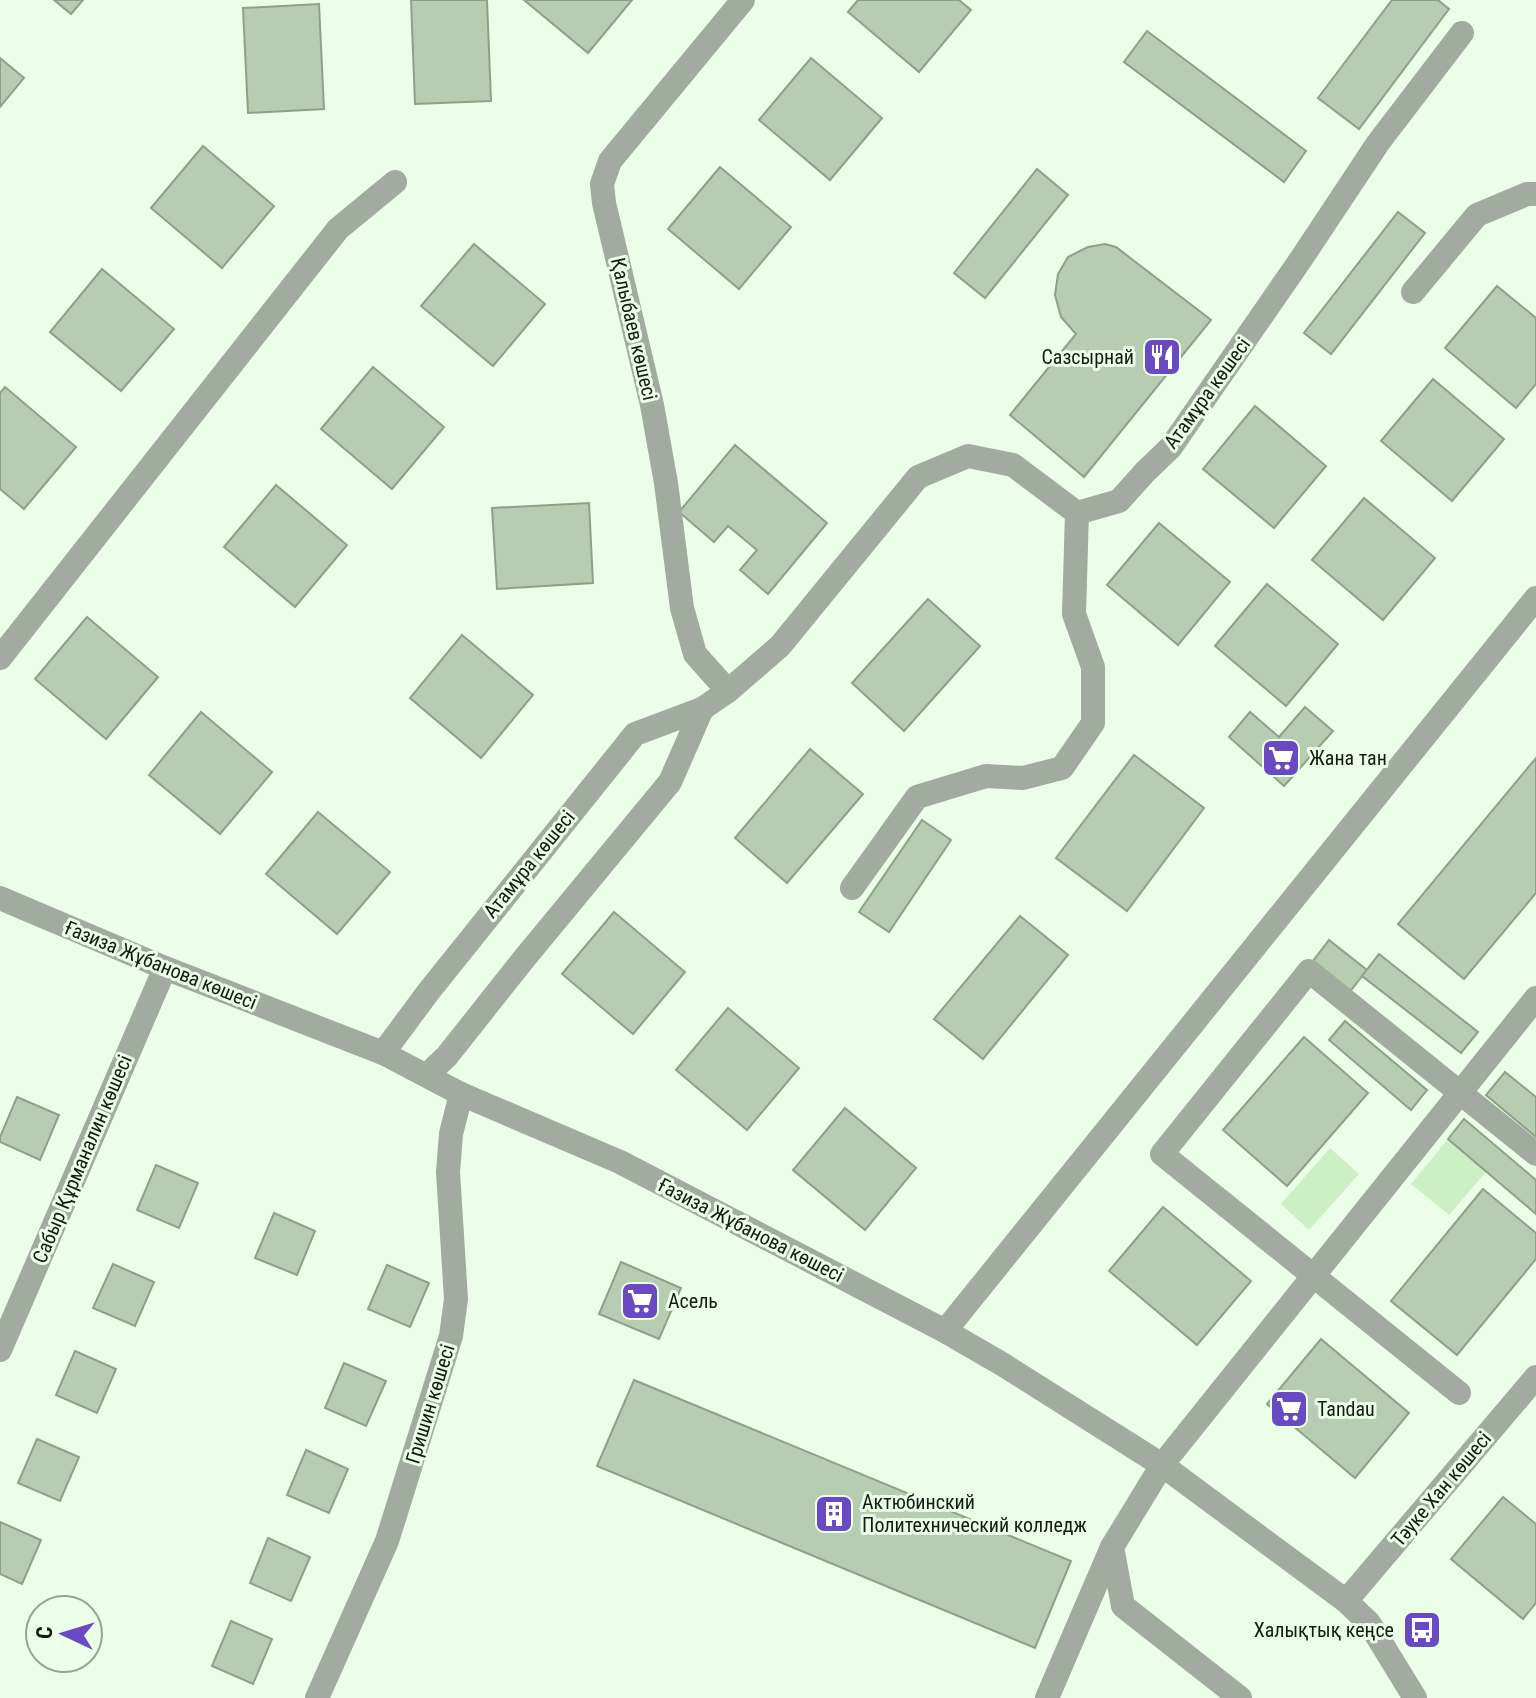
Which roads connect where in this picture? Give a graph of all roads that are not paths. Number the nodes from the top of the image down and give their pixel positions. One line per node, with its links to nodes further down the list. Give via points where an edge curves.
1 (743, 0): 9 (street, Қалыбаев көшесі, via 610,161 602,184 652,405 682,608 695,654)
2 (1462, 33): 6 (street, Атамұра көшесі, via 1378,143 1171,447 1119,501)
3 (395, 182): 8 (street, via 338,229)
4 (1536, 194): 5 (street, via 1477,215)
5 (1413, 292)
6 (1077, 513): 9 (street, Атамұра көшесі, via 1013,465 968,456 918,477 780,646); 11 (street, via 1074,614 1093,667 1093,723 1062,768 1023,778 986,776 917,797)
7 (1536, 598): 21 (street)
8 (0, 658)
9 (728, 691): 10 (street, Атамұра көшесі)
10 (702, 709): 15 (street, Атамұра көшесі, via 635,734); 16 (street, via 670,782)
11 (852, 888)
12 (0, 898): 13 (street, Ғазиза Жұбанова көшесі)
13 (165, 968): 15 (street, Ғазиза Жұбанова көшесі); 22 (street, Сабыр Құрманалин көшесі)
14 (1536, 998): 17 (street)
15 (383, 1053): 16 (street, Ғазиза Жұбанова көшесі)
16 (427, 1075): 18 (street, Ғазиза Жұбанова көшесі)
17 (1459, 1093): 19 (street); 20 (street); 20 (street, via 1309,971 1162,1154)
18 (461, 1094): 21 (street, Ғазиза Жұбанова көшесі, via 620,1162); 28 (street, Гришин көшесі, via 448,1172 456,1299 451,1336 387,1541)
19 (1536, 1154)
20 (1312, 1275): 24 (street); 25 (street)
21 (945, 1331): 25 (street, Ғазиза Жұбанова көшесі)
22 (0, 1350)
23 (1536, 1377): 27 (street, Тәуке Хан көшесі)
24 (1459, 1393)
25 (1162, 1465): 26 (street); 27 (street, Ғазиза Жұбанова көшесі)
26 (1112, 1547): 29 (street); 30 (street, via 1123,1606)
27 (1346, 1601): 31 (street, Ғазиза Жұбанова көшесі, via 1369,1623)
28 (317, 1698)
29 (1047, 1698)
30 (1240, 1698)
31 (1415, 1698)

